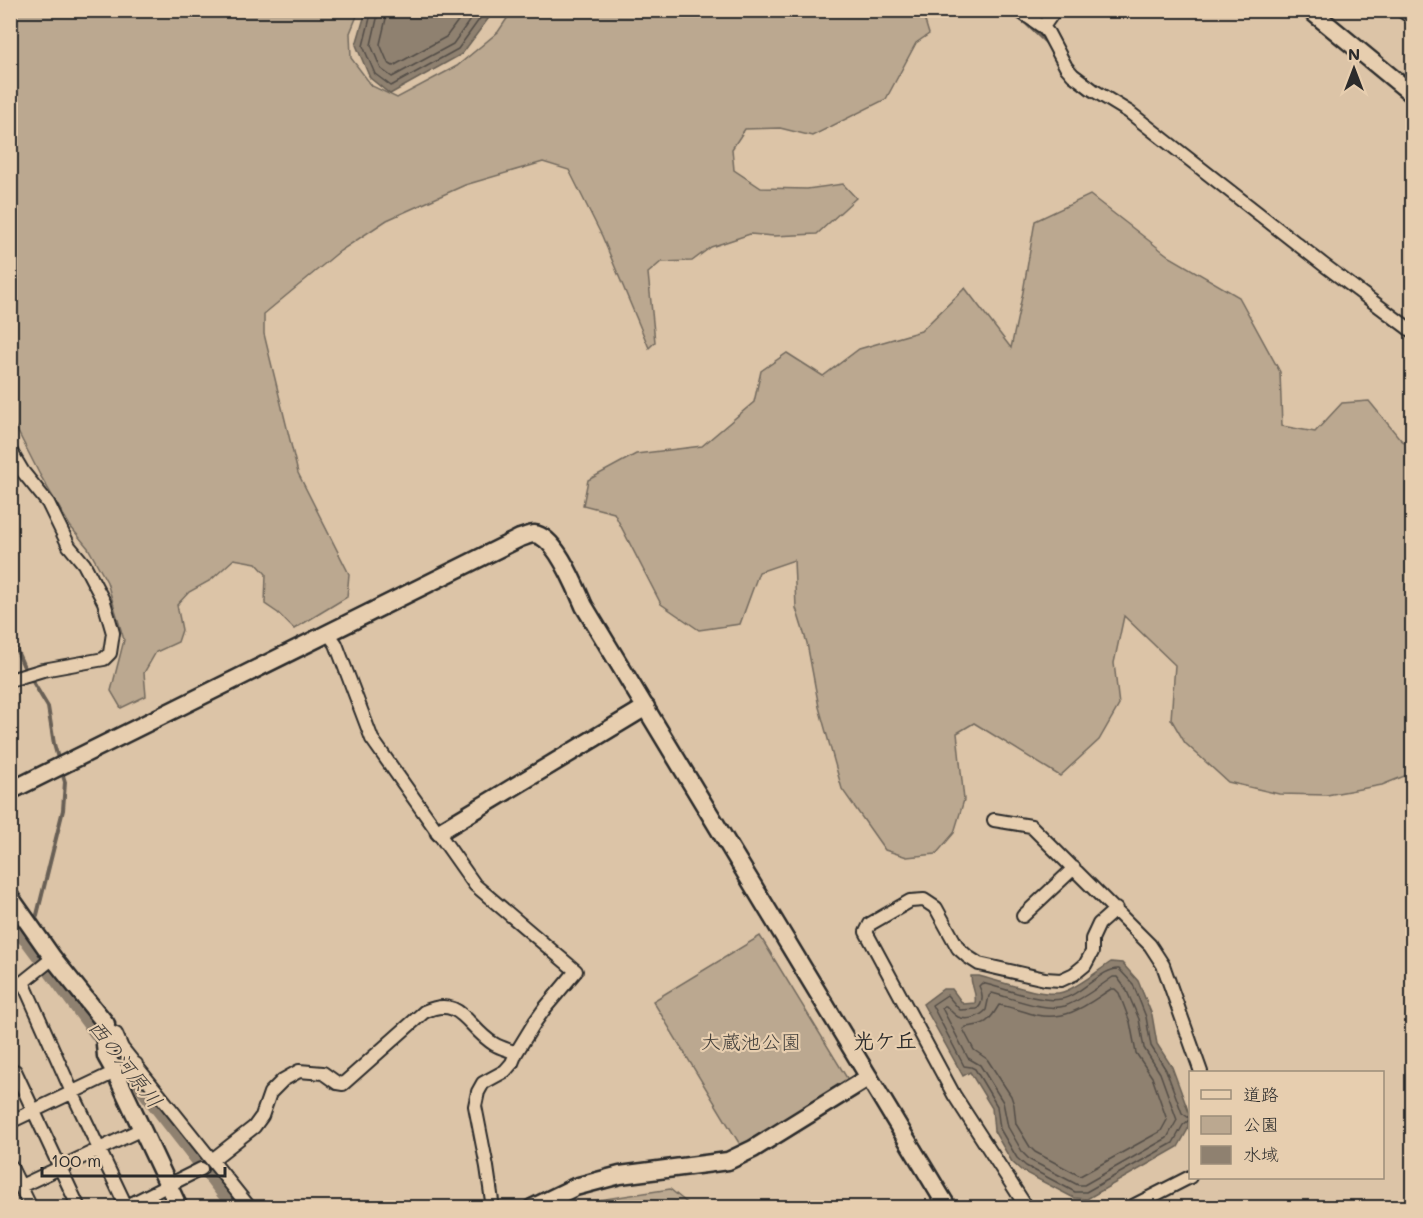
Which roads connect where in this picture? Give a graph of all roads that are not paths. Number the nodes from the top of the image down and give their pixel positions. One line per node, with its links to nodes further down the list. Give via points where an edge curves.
1 (1018, 10): 6 (street)
2 (1055, 10): 6 (street)
3 (1310, 10): 7 (street)
4 (1401, 10): 5 (street)
5 (1413, 18)
6 (1043, 27): 8 (street, via 1073,75 1129,112)
7 (1413, 94)
8 (1413, 331)
9 (10, 450): 11 (street, via 48,503 69,546 84,564 104,602 113,633 110,653 104,659)
10 (328, 633): 12 (street, via 535,534 555,548 584,606); 13 (street); 15 (street, via 336,644 372,739)
11 (10, 680)
12 (646, 707): 15 (street); 27 (street)
13 (10, 791)
14 (994, 820): 16 (street, via 1031,826)
15 (439, 832): 23 (street, via 475,885 576,971 545,1008)
16 (1074, 868): 18 (street); 19 (street)
17 (10, 897): 20 (street)
18 (1116, 909): 26 (street, via 1163,965); 48 (street, via 1099,924 1085,964 1061,980 979,964 958,948 936,908 924,900 910,901 870,924 866,932 954,1095)
19 (1023, 916)
20 (53, 958): 21 (street); 24 (street, via 106,1023 106,1056)
21 (23, 982): 22 (street); 28 (street)
22 (10, 987)
23 (516, 1053): 33 (street, via 493,1044 458,1010 435,1007 424,1012 343,1084 323,1073 299,1071 283,1080 270,1093 254,1127); 45 (street, via 512,1064 483,1083 478,1092 476,1106)
24 (128, 1069): 28 (street); 31 (street); 33 (street, via 161,1098)
25 (15, 1071): 29 (street)
26 (1202, 1071)
27 (869, 1077): 46 (street, via 728,1161 620,1175 574,1187); 47 (street)
28 (72, 1092): 29 (street); 32 (street)
29 (34, 1111): 30 (street); 35 (street)
30 (10, 1122)
31 (142, 1129): 32 (street); 38 (street)
32 (99, 1149): 35 (street); 40 (street)
33 (212, 1160): 44 (street)
34 (10, 1165): 39 (street)
35 (60, 1167): 39 (street); 42 (street)
36 (201, 1169): 38 (street)
37 (1189, 1178): 49 (street)
38 (169, 1185): 40 (street); 43 (street)
39 (21, 1186): 41 (street)
40 (126, 1207)
41 (31, 1208)
42 (79, 1208)
43 (179, 1208)
44 (250, 1208)
45 (493, 1208)
46 (532, 1208)
47 (948, 1208)
48 (1027, 1208)
49 (1130, 1208)

